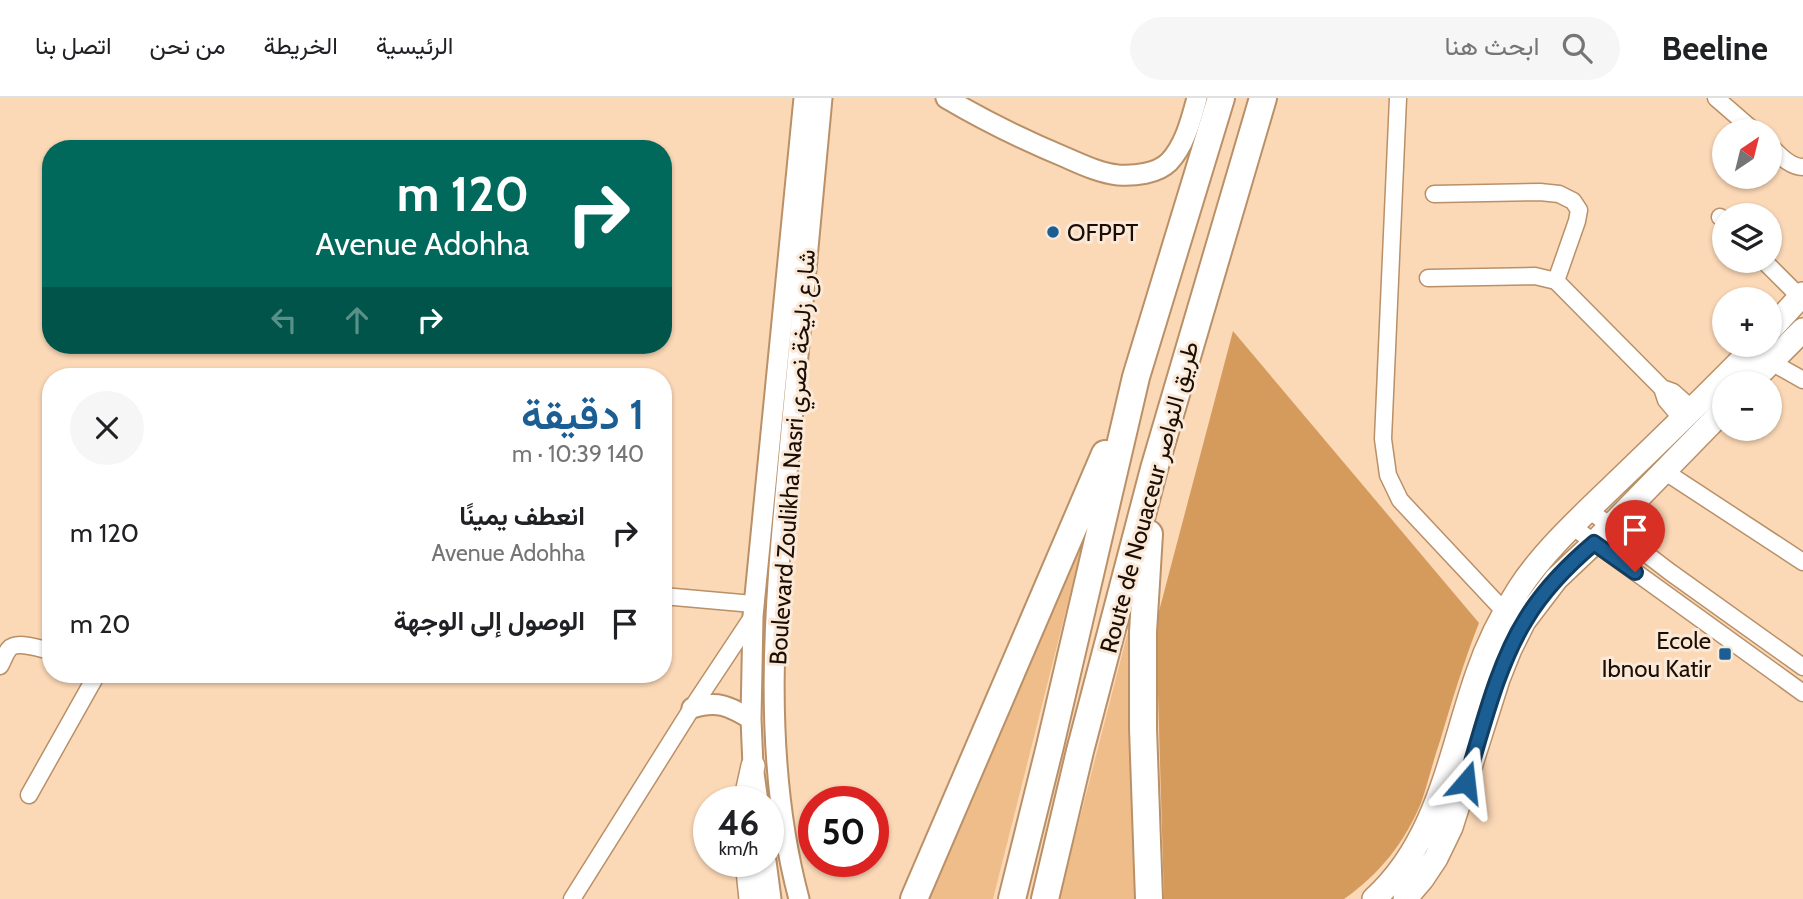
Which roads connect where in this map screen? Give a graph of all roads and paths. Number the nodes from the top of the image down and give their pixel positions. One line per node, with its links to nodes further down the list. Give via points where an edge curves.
1 (804, 98): 33 (street, Boulevard Zoulikha Nasri شارع زليخة نصري)
2 (821, 98): 51 (street, Boulevard Zoulikha Nasri شارع زليخة نصري, via 777,581 774,723 787,844)
3 (946, 98): 4 (street, via 1046,149 1116,175 1153,172 1168,162 1186,136)
4 (1197, 98)
5 (1221, 98): 22 (highway, Route de Nouaceur طريق النواصر)
6 (1263, 98): 26 (highway, Route de Nouaceur طريق النواصر)
7 (1398, 98): 34 (street, via 1383,439 1388,475 1400,500)
8 (1716, 98): 9 (street)
9 (1740, 119)
10 (1782, 157): 11 (street)
11 (1803, 167)
12 (1434, 194): 15 (street, via 1540,192 1573,201 1580,210)
13 (1777, 273): 16 (street)
14 (1428, 278): 15 (street, via 1535,276)
15 (1556, 281): 24 (street, via 1662,388 1673,392)
16 (1802, 297): 17 (main road)
17 (1782, 322)
18 (1803, 330): 19 (main road)
19 (1782, 338)
20 (1751, 357): 24 (main road)
21 (1776, 357): 23 (street)
22 (1136, 377): 52 (highway); 53 (highway, Route de Nouaceur طريق النواصر)
23 (1803, 380)
24 (1687, 414): 28 (main road)
25 (1712, 422): 27 (main road)
26 (1154, 469): 54 (highway, Route de Nouaceur طريق النواصر); 55 (highway, via 1143,632)
27 (1664, 471): 30 (main road); 31 (street)
28 (1589, 510): 29 (main road); 30 (street)
29 (1573, 527): 30 (street); 34 (main road, via 1538,564)
30 (1602, 534): 37 (street, via 1670,572); 39 (street); 57 (main road, via 1556,579 1524,621 1499,679 1451,827 1436,858)
31 (1803, 562)
32 (672, 597): 33 (street)
33 (753, 610): 40 (street); 41 (street, Boulevard Zoulikha Nasri شارع زليخة نصري)
34 (1505, 612): 56 (main road, via 1477,674 1428,825 1395,878)
35 (42, 650): 36 (street, via 13,646)
36 (0, 666)
37 (1803, 667)
38 (92, 683): 45 (street)
39 (1803, 693)
40 (692, 708): 41 (street, via 729,706); 48 (street)
41 (751, 719): 42 (street, Boulevard Zoulikha Nasri شارع زليخة نصري)
42 (753, 766): 43 (main road); 44 (street, Boulevard Zoulikha Nasri شارع زليخة نصري)
43 (749, 786)
44 (756, 786)
45 (29, 795)
46 (749, 877): 49 (main road)
47 (768, 877): 50 (street)
48 (572, 899)
49 (751, 899)
50 (771, 899)
51 (799, 899)
52 (914, 899)
53 (1012, 899)
54 (1045, 899)
55 (1149, 899)
56 (1374, 899)
57 (1405, 899)

